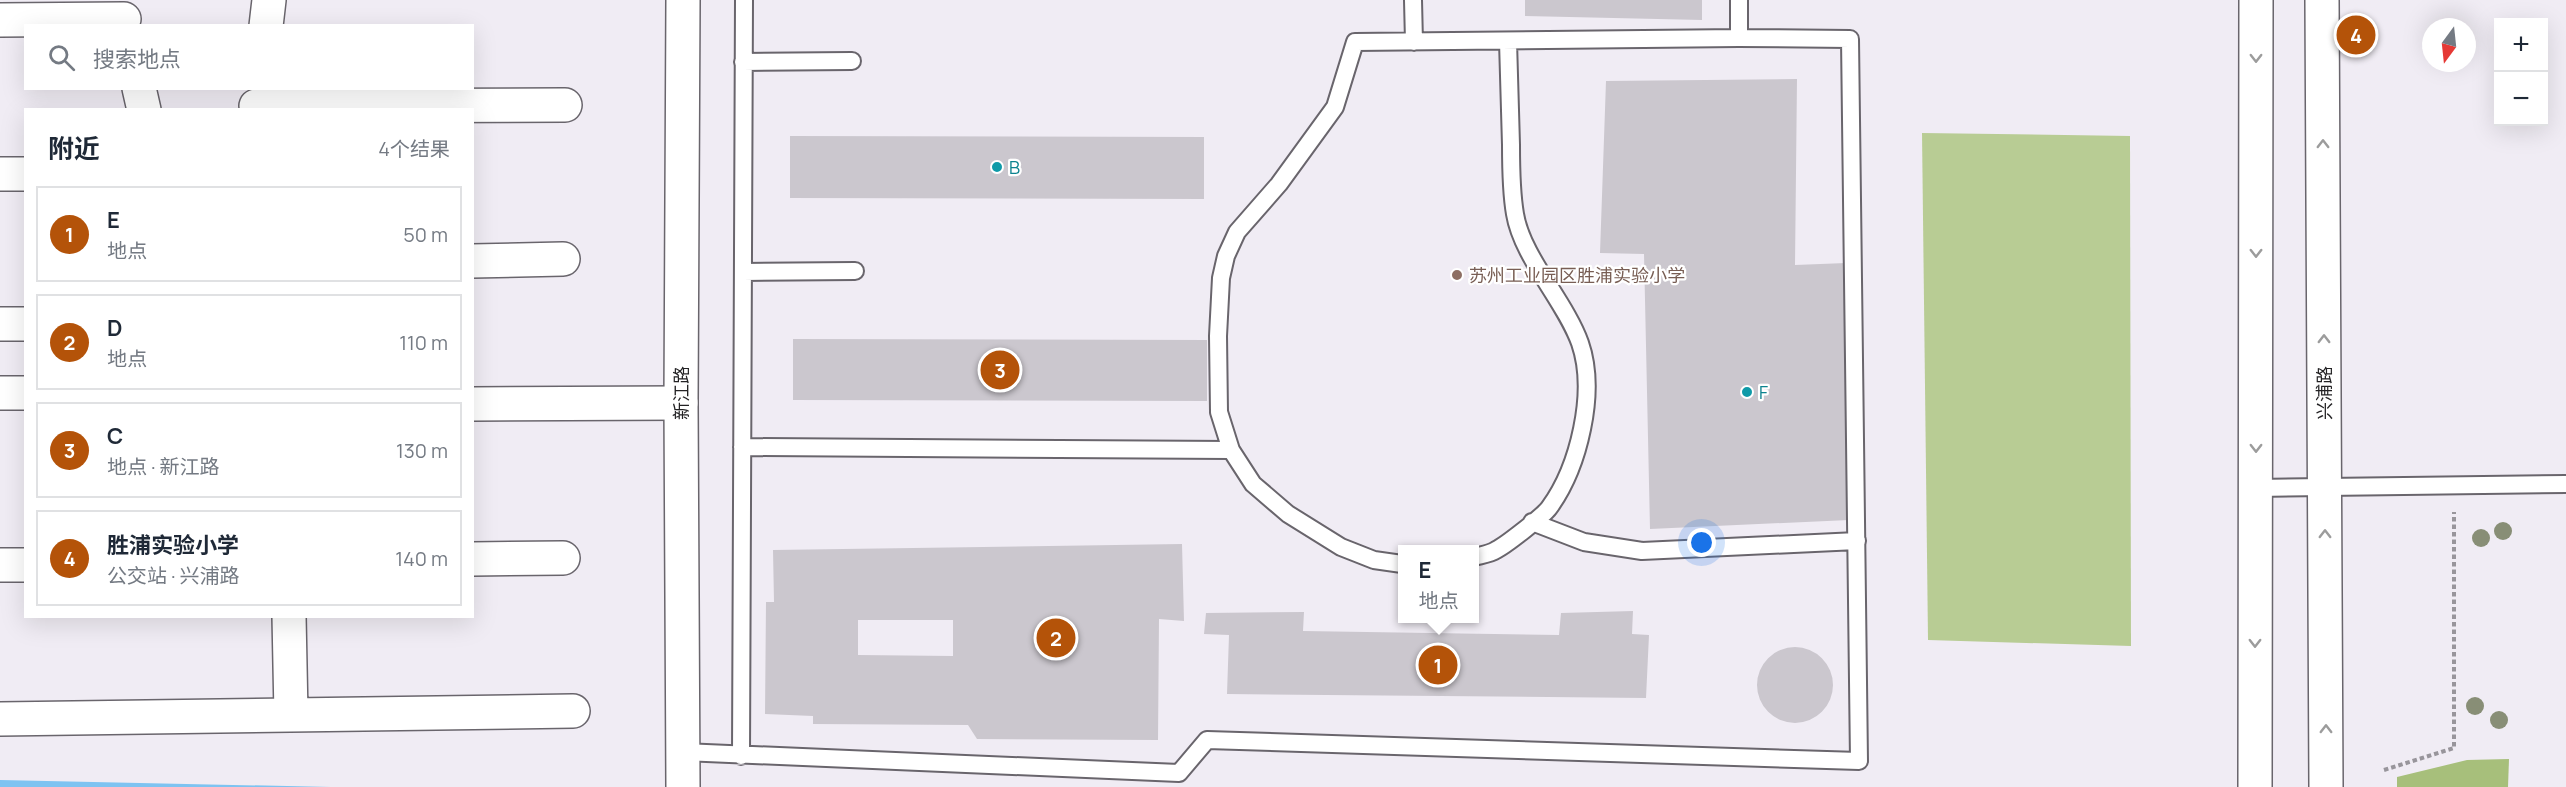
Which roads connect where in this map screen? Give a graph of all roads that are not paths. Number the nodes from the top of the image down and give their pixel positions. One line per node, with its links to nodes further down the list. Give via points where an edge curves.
1 (269, 0): 10 (street)
2 (683, 0): 30 (street, 新江路)
3 (744, 0): 15 (lane)
4 (1413, 0): 13 (lane)
5 (1738, 0): 11 (lane)
6 (2256, 0): 36 (street, one-way to 36)
7 (2322, 0): 35 (street, 兴浦路, one-way to 7)
8 (124, 15): 9 (street)
9 (0, 20)
10 (266, 24)
11 (1739, 38): 12 (lane); 38 (lane, via 1851,39)
12 (1508, 41): 13 (lane); 37 (lane, via 1515,215 1531,255 1581,344 1588,387 1584,419 1564,484 1548,510)
13 (1414, 42): 33 (lane, via 1355,42 1335,107 1279,184 1237,232 1226,256 1218,336 1219,412)
14 (852, 61): 15 (lane)
15 (744, 62): 25 (lane)
16 (139, 90): 19 (street)
17 (256, 101): 18 (street)
18 (565, 105)
19 (144, 108)
20 (0, 174): 21 (street)
21 (24, 174)
22 (562, 259): 23 (street)
23 (474, 261)
24 (855, 271): 25 (lane)
25 (743, 272): 32 (lane)
26 (0, 324): 27 (street)
27 (24, 324)
28 (0, 393): 29 (street)
29 (24, 393)
30 (681, 403): 31 (street); 49 (street, 新江路)
31 (474, 404)
32 (742, 447): 33 (lane); 50 (lane)
33 (1231, 450): 42 (lane, via 1253,484 1288,514 1341,546 1374,560)
34 (2566, 484): 35 (lane)
35 (2325, 486): 36 (lane); 53 (street, 兴浦路, one-way to 35)
36 (2256, 488): 52 (street, one-way to 52)
37 (1532, 522): 38 (lane, via 1584,542 1642,551); 39 (lane, via 1495,551)
38 (1857, 541): 50 (lane, via 1859,760 1207,740 1179,773)
39 (1479, 556)
40 (562, 558): 41 (street)
41 (474, 559)
42 (1398, 563)
43 (24, 564): 44 (street)
44 (0, 565)
45 (289, 618): 47 (street)
46 (573, 711): 47 (street)
47 (291, 715): 48 (street)
48 (0, 719)
49 (683, 752): 50 (lane); 51 (street, 新江路)
50 (741, 756)
51 (683, 787)
52 (2255, 787)
53 (2326, 787)

